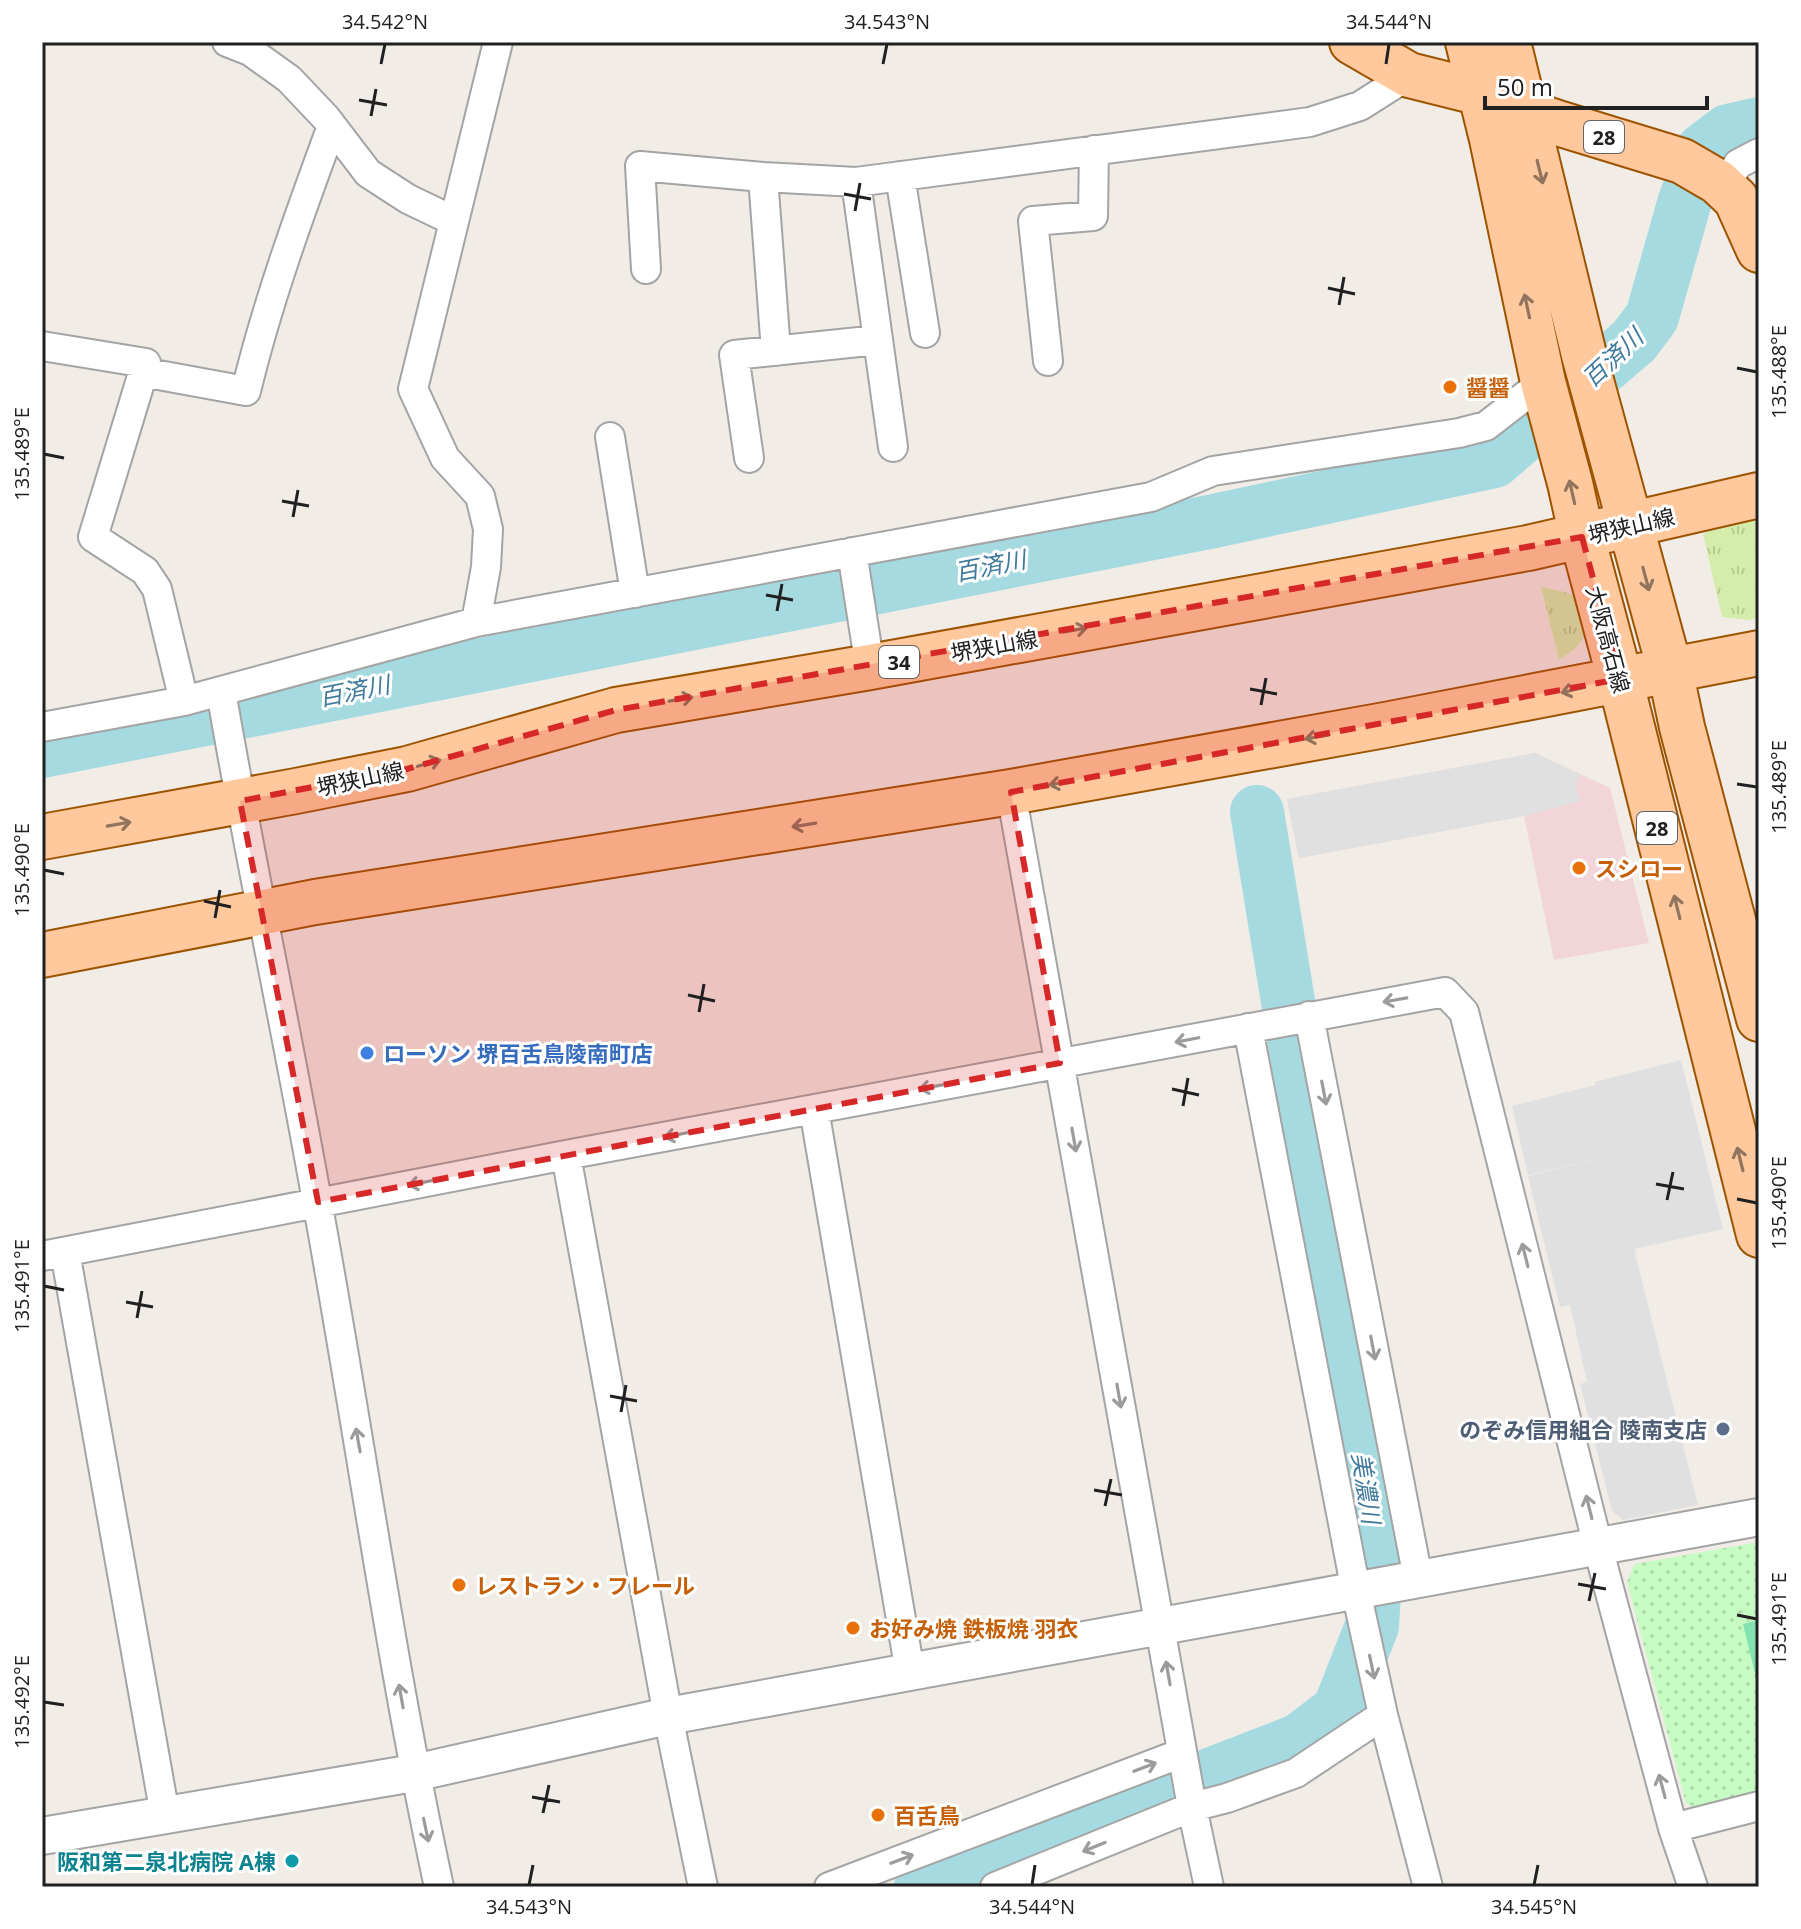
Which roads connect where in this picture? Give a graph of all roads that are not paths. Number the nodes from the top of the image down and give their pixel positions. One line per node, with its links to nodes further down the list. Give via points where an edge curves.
1 (227, 42): 9 (street, via 250,51 289,79)
2 (498, 42): 16 (street)
3 (1352, 42): 6 (main road, 28)
4 (1468, 42): 7 (main road, 大阪高石線 / 28)
5 (1508, 42): 8 (main road, 28)
6 (1409, 75): 7 (main road, 28); 10 (street, via 1360,106 1310,122)
7 (1481, 93): 8 (main road, 28); 25 (main road, 大阪高石線 / 28, one-way to 7)
8 (1525, 112): 13 (main road, 28); 30 (main road, 28, one-way to 30)
9 (332, 126): 16 (street, via 368,173); 24 (street, via 292,236 246,391)
10 (1094, 150): 12 (street); 23 (street, via 1093,216 1033,221)
11 (1759, 153): 13 (street)
12 (900, 176): 15 (street); 19 (street)
13 (1708, 176): 17 (main road, via 1736,199)
14 (763, 177): 15 (street); 18 (street, via 640,166); 22 (street)
15 (856, 182): 20 (street)
16 (454, 221): 34 (street, via 413,389 445,458 480,496 488,529)
17 (1759, 250)
18 (646, 269)
19 (925, 333)
20 (878, 340): 22 (street); 27 (street)
21 (42, 346): 24 (street, via 146,363)
22 (776, 351): 28 (street, via 734,355)
23 (1048, 361)
24 (142, 372): 40 (street, via 93,537 145,571 157,589)
25 (1549, 402): 31 (main road, 大阪高石線 / 28, one-way to 25); 32 (street, via 1459,433 1213,471 1151,497)
26 (610, 437): 33 (street)
27 (893, 447)
28 (749, 458)
29 (1759, 495): 30 (main road, 堺狭山線 / 34)
30 (1631, 525): 31 (main road, 堺狭山線 / 34); 37 (main road, 28, one-way to 37)
31 (1582, 537): 36 (main road, 堺狭山線 / 34, one-way to 31); 38 (main road, 大阪高石線 / 28)
32 (852, 559): 33 (street); 36 (street)
33 (635, 593): 34 (street)
34 (476, 622): 39 (street)
35 (1759, 653): 37 (main road)
36 (870, 667): 43 (main road, 堺狭山線 / 34, one-way to 36, via 407,769 616,710)
37 (1670, 670): 38 (main road); 46 (main road, 28, via 1682,727)
38 (1620, 679): 42 (main road, one-way to 42); 55 (main road, 大阪高石線 / 28, one-way to 38)
39 (223, 699): 40 (street); 43 (street)
40 (184, 701): 41 (street)
41 (42, 727)
42 (1011, 792): 45 (main road, one-way to 45); 51 (street)
43 (240, 801): 44 (main road, 堺狭山線 / 34, one-way to 43); 45 (street)
44 (42, 837)
45 (263, 912): 47 (main road); 54 (street)
46 (1749, 937): 49 (main road, 28)
47 (42, 955)
48 (1305, 1017): 50 (street); 58 (street, one-way to 48, via 1464,1012 1445,992); 59 (street, one-way to 59)
49 (1759, 1019)
50 (1256, 1027): 51 (street, one-way to 51); 60 (street)
51 (1060, 1063): 52 (street, one-way to 52); 61 (street, one-way to 61)
52 (814, 1109): 53 (street, one-way to 53); 62 (street)
53 (566, 1155): 54 (street, one-way to 54); 64 (street)
54 (318, 1202): 56 (street); 66 (street, one-way to 54)
55 (1759, 1235)
56 (54, 1254): 69 (street)
57 (1759, 1517): 58 (street)
58 (1598, 1546): 59 (street); 70 (street, one-way to 58)
59 (1418, 1578): 60 (street)
60 (1356, 1591): 61 (street); 63 (street, one-way to 63)
61 (1161, 1627): 62 (street); 65 (street, one-way to 61)
62 (910, 1672): 64 (street)
63 (1383, 1715): 68 (street, via 1296,1773); 77 (street)
64 (668, 1716): 66 (street); 73 (street)
65 (1182, 1753): 68 (street); 74 (street, one-way to 65)
66 (414, 1773): 69 (street); 72 (street, one-way to 72)
67 (1759, 1806): 70 (street)
68 (1192, 1807): 75 (street, one-way to 75); 76 (street)
69 (165, 1815): 71 (street)
70 (1673, 1828): 78 (street)
71 (42, 1836)
72 (439, 1887)
73 (703, 1887)
74 (829, 1887)
75 (995, 1887)
76 (1209, 1887)
77 (1428, 1887)
78 (1693, 1887)

